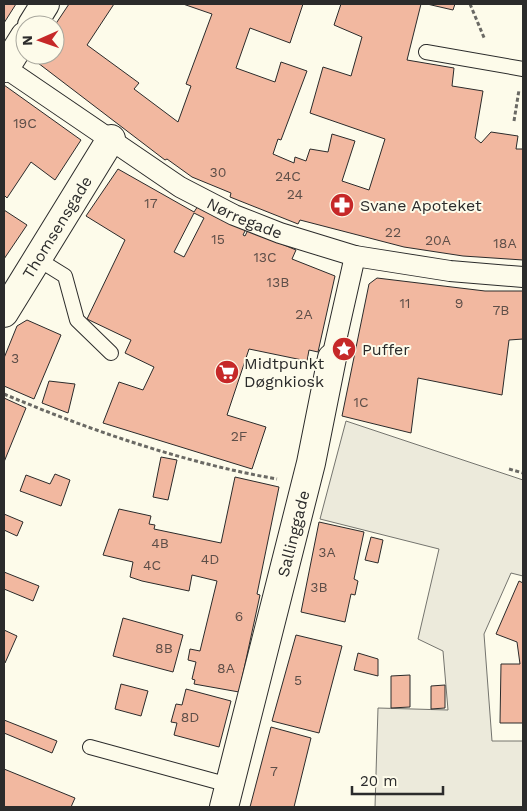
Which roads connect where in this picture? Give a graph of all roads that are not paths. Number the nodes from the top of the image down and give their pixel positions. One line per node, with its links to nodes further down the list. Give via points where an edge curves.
1 (45, 4): 2 (street)
2 (38, 15)
3 (15, 52): 5 (street)
4 (426, 52): 6 (lane)
5 (5, 67): 7 (street, Nørregade)
6 (523, 69)
7 (111, 139): 8 (street, Nørregade, via 180,187 234,215); 9 (street, Thomsensgade)
8 (355, 256): 10 (street, Nørregade, via 450,271); 13 (street, Sallinggade)
9 (36, 258): 11 (street, Thomsensgade); 12 (lane, via 65,276 77,320)
10 (523, 277)
11 (5, 306)
12 (111, 353)
13 (332, 358): 15 (street, Sallinggade, via 311,463)
14 (90, 747): 15 (lane)
15 (226, 796)

